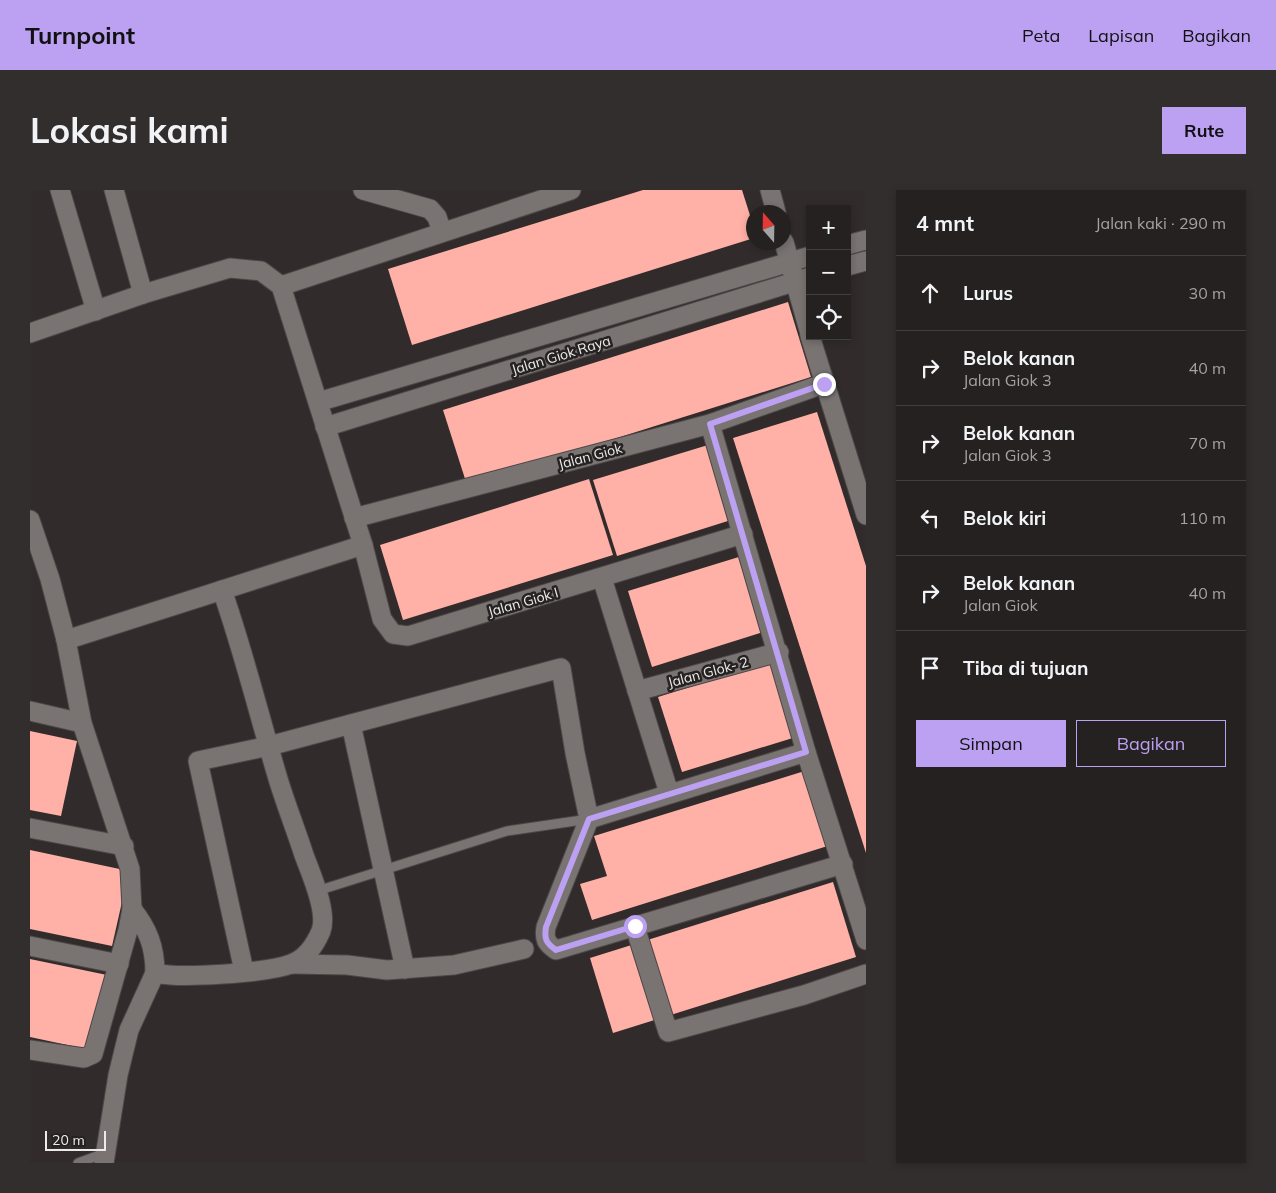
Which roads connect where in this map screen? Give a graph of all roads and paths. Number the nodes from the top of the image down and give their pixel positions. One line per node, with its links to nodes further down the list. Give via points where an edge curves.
1 (60, 190): 20 (street)
2 (114, 190): 18 (street)
3 (363, 190): 6 (street)
4 (571, 190): 8 (street)
5 (770, 190): 7 (street)
6 (412, 196): 8 (street, via 430,209)
7 (774, 205)
8 (442, 232): 17 (street)
9 (866, 240): 10 (street)
10 (851, 244)
11 (786, 250): 13 (street)
12 (806, 257): 13 (street, Jalan Giok Raya)
13 (788, 261): 16 (street); 23 (street, Jalan Giok Raya)
14 (866, 261): 15 (street)
15 (851, 265)
16 (803, 280): 19 (street); 25 (street, Jalan Giok Raya)
17 (281, 286): 18 (street, via 261,271 230,268); 26 (street)
18 (143, 294): 20 (street)
19 (806, 304)
20 (96, 311): 21 (street)
21 (30, 333)
22 (811, 340): 24 (street)
23 (408, 375): 25 (street); 26 (street, Jalan Giok Raya)
24 (824, 384): 27 (street, Jalan Giok); 29 (street)
25 (416, 399): 28 (street, Jalan Giok Raya)
26 (318, 402): 28 (street)
27 (710, 424): 30 (street, Jalan Giok); 32 (street)
28 (325, 427): 30 (street)
29 (866, 515)
30 (354, 518): 33 (street)
31 (30, 520): 36 (street)
32 (743, 534): 34 (street, Jalan Giok I); 37 (street)
33 (363, 545): 34 (street, Jalan Giok I, via 382,619 398,636 408,636); 35 (street)
34 (602, 578): 38 (street)
35 (222, 590): 36 (street); 42 (street)
36 (66, 640): 40 (street)
37 (779, 652): 38 (street, Jalan Glok- 2); 43 (street)
38 (637, 691): 44 (street)
39 (30, 711): 40 (street)
40 (82, 723): 47 (street)
41 (351, 724): 42 (street); 45 (street, via 561,668); 49 (street)
42 (269, 746): 50 (street); 59 (street, via 198,761)
43 (806, 752): 44 (street); 48 (street)
44 (669, 793): 45 (street)
45 (589, 819): 49 (lane, via 507,831); 52 (street, via 546,927 547,944 556,950)
46 (30, 828): 47 (street)
47 (124, 846): 51 (street, via 130,869)
48 (842, 864): 52 (street); 53 (street)
49 (384, 871): 50 (lane); 58 (street)
50 (317, 891): 57 (street, via 323,920 321,931 306,955)
51 (132, 909): 56 (street); 60 (street, via 146,926)
52 (635, 926): 61 (street, via 668,1032 804,995)
53 (866, 940)
54 (30, 946): 56 (street)
55 (524, 948): 58 (street, via 454,964)
56 (119, 964): 62 (street, via 92,1056 67,1057)
57 (292, 964): 58 (street, via 387,970); 59 (street)
58 (404, 968)
59 (244, 971): 60 (street, via 182,976)
60 (155, 973): 63 (street, via 129,1030)
61 (866, 974)
62 (30, 1050)
63 (104, 1158): 64 (lane)
64 (78, 1163)

